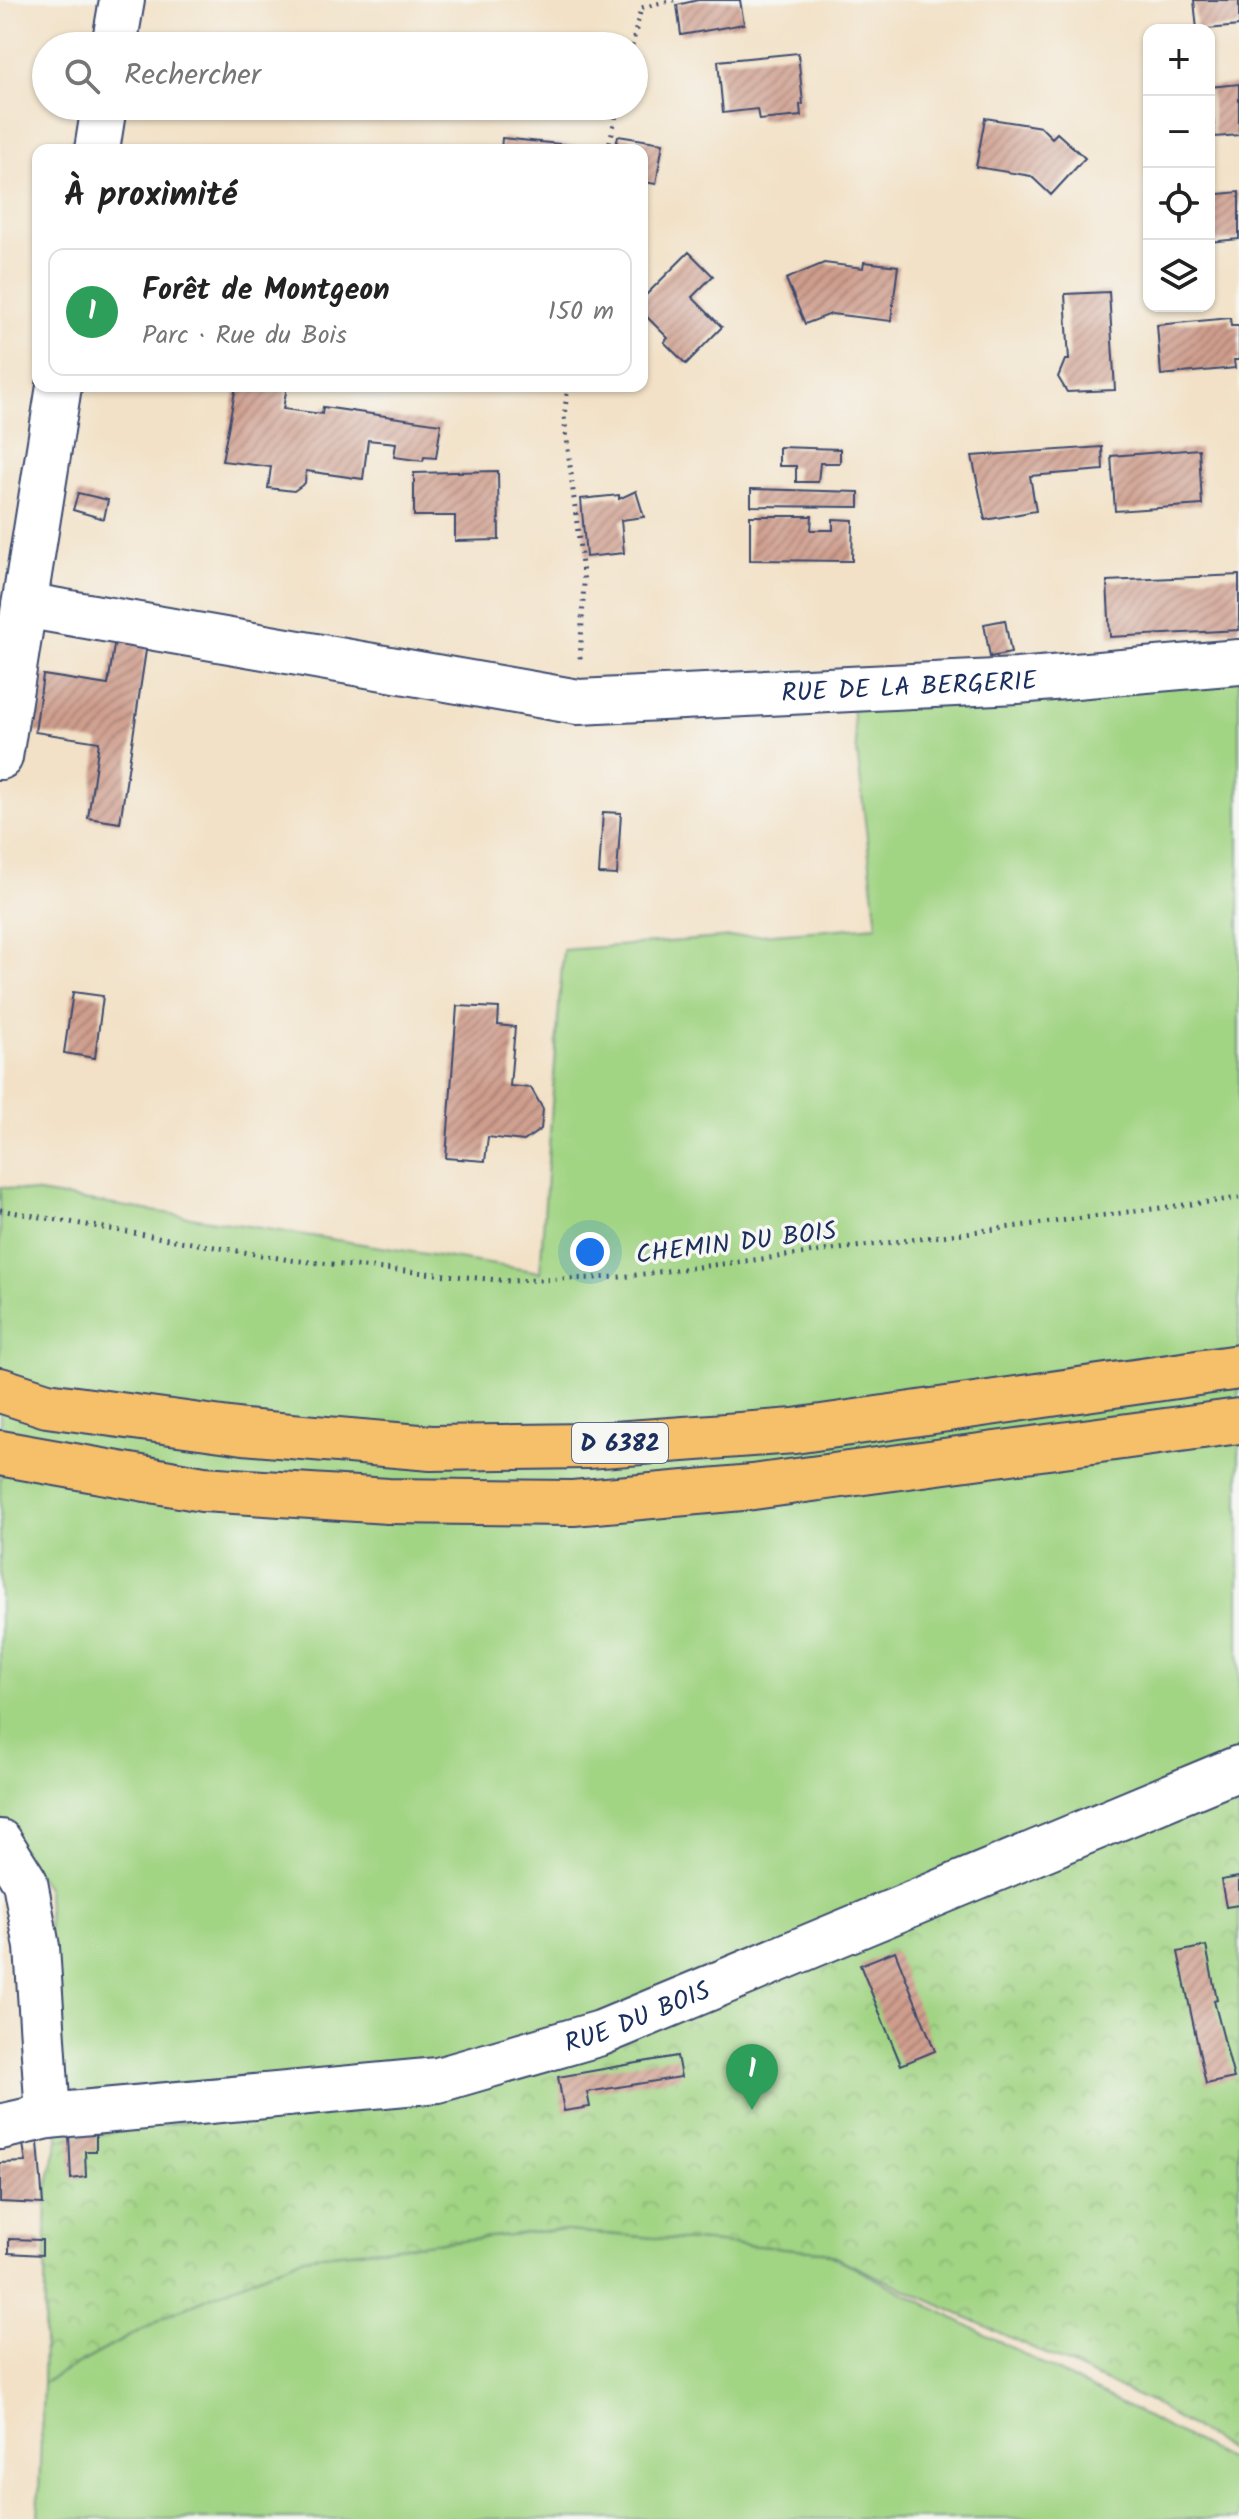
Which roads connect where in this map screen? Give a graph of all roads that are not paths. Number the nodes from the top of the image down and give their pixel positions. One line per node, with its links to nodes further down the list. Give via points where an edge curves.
1 (122, 0): 2 (street)
2 (116, 32)
3 (102, 120): 4 (street)
4 (98, 144)
5 (58, 392): 6 (street)
6 (24, 605): 7 (street, RUE DE LA BERGERIE, via 578,702 1017,681); 8 (street)
7 (1239, 662)
8 (0, 757)
9 (1239, 1367): 10 (highway, D 6382, via 794,1431 587,1446 431,1448 244,1432 47,1405)
10 (0, 1390)
11 (1239, 1421): 12 (highway, D 6382, via 753,1487 573,1503 388,1501 203,1489)
12 (0, 1453)
13 (1239, 1768): 15 (street, RUE DU BOIS, via 601,2033 438,2080)
14 (0, 1842): 15 (street, via 25,1882 37,1947)
15 (48, 2116): 16 (street, RUE DU BOIS)
16 (0, 2127)

